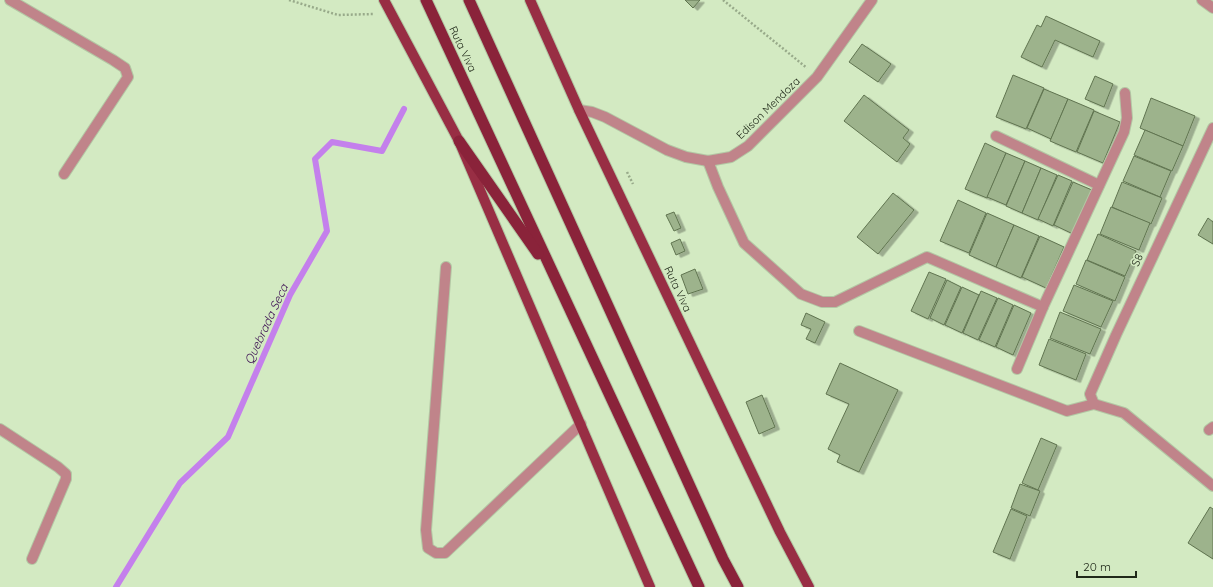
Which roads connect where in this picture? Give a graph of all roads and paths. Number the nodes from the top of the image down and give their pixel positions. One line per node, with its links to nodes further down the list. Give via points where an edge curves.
1 (10, 0): 19 (street, via 113,60 124,68 128,77)
2 (289, 0): 11 (path, via 338,15)
3 (384, 0): 11 (main road)
4 (426, 0): 22 (highway, Ruta Viva)
5 (469, 0): 33 (highway)
6 (530, 0): 14 (main road, Ruta Viva)
7 (723, 0): 12 (path)
8 (872, 0): 12 (street, Edison Mendoza)
9 (1202, 0): 10 (street)
10 (1213, 8)
11 (391, 13): 17 (main road)
12 (817, 77): 18 (street, Edison Mendoza, via 748,146 731,157)
13 (1125, 93): 20 (street, via 1124,132)
14 (579, 110): 18 (street, Edison Mendoza, via 605,116 686,157); 34 (main road, Ruta Viva, via 780,532)
15 (1213, 128): 26 (street, S8, via 1090,394)
16 (996, 136): 20 (street)
17 (459, 141): 22 (highway); 27 (main road)
18 (708, 161): 23 (street, via 744,243 801,294 822,302 835,302 927,257)
19 (64, 174)
20 (1099, 184): 23 (street)
21 (446, 267): 27 (street, via 426,530 428,548 436,554 445,553)
22 (555, 277): 32 (highway, Ruta Viva)
23 (1043, 307): 25 (street)
24 (860, 331): 26 (street, via 1067,410)
25 (1017, 369)
26 (1094, 404): 29 (street, via 1124,413)
27 (581, 424): 31 (main road)
28 (0, 429): 30 (street, via 66,474)
29 (1213, 486)
30 (32, 559)
31 (650, 587)
32 (699, 587)
33 (738, 587)
34 (809, 587)

